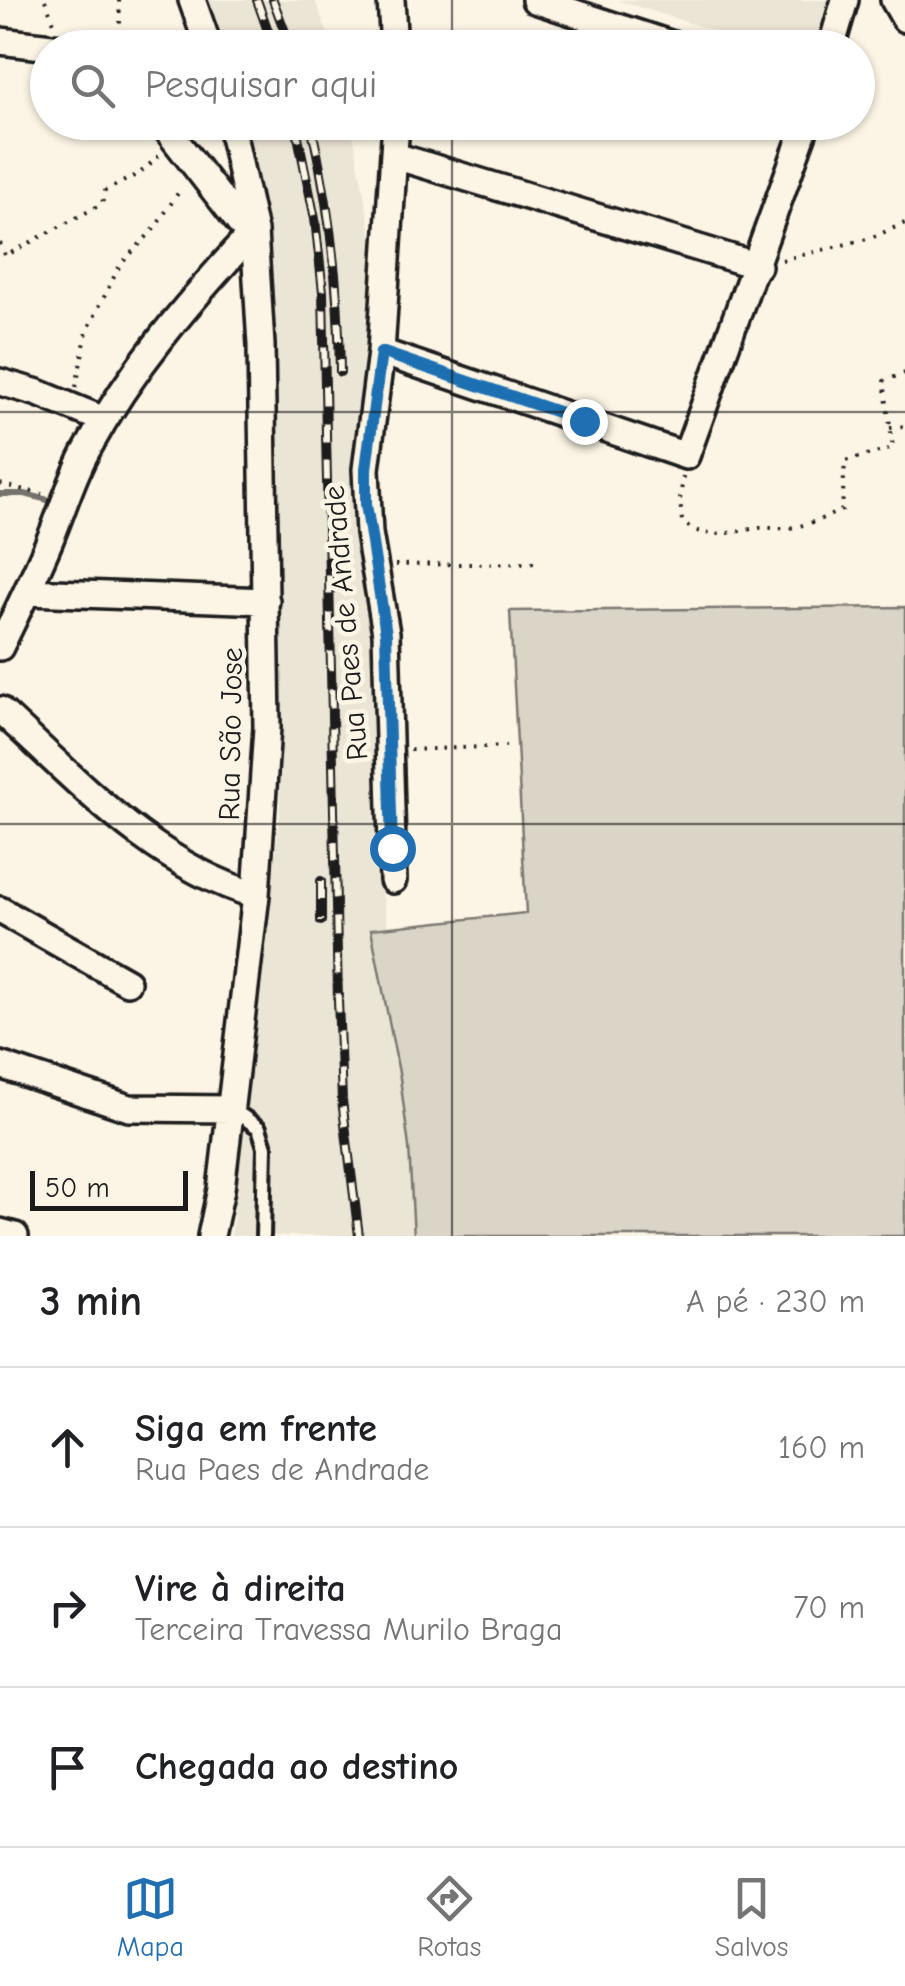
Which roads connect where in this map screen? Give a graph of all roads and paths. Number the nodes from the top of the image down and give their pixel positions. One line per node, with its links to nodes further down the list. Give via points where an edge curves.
1 (119, 0): 8 (path)
2 (192, 0): 9 (street)
3 (391, 0): 10 (street)
4 (534, 0): 11 (street)
5 (846, 0): 12 (street)
6 (894, 0): 7 (street)
7 (905, 20)
8 (120, 30)
9 (202, 30)
10 (393, 30)
11 (626, 30)
12 (837, 30)
13 (0, 40): 14 (street)
14 (30, 44)
15 (163, 140): 24 (path, via 140,173 105,191 102,204 5,256)
16 (174, 140): 21 (street)
17 (234, 140): 23 (street, Rua São Jose)
18 (396, 140): 20 (street, Rua Paes de Andrade)
19 (801, 140): 25 (street)
20 (396, 156): 25 (street); 26 (street, Rua Paes de Andrade)
21 (195, 168): 23 (street); 29 (path, via 106,292 87,332)
22 (905, 223): 25 (path)
23 (252, 233): 30 (street, via 176,316); 39 (street, Rua São Jose, via 262,345)
24 (0, 244)
25 (758, 266): 33 (street)
26 (381, 352): 33 (street); 37 (street, Rua Paes de Andrade, via 366,469)
27 (905, 373): 32 (path, via 884,381)
28 (0, 382): 29 (street)
29 (72, 406): 30 (street)
30 (104, 420): 35 (street)
31 (905, 426): 32 (path)
32 (890, 428): 33 (path, via 893,448 845,461 842,510 785,528 716,536 690,530 682,522 680,500)
33 (686, 456)
34 (0, 484): 35 (path)
35 (66, 500): 38 (street)
36 (535, 563): 37 (path)
37 (375, 565): 43 (street, Rua Paes de Andrade, via 386,634)
38 (28, 592): 39 (street); 40 (street)
39 (266, 601): 45 (street, Rua São Jose, via 267,727)
40 (0, 646)
41 (0, 710): 45 (street, via 153,846 202,876)
42 (506, 746): 43 (path)
43 (390, 750): 44 (street, Rua Paes de Andrade)
44 (393, 880)
45 (256, 895): 49 (street, Rua São Jose)
46 (0, 910): 47 (street)
47 (128, 982)
48 (0, 1066): 49 (street, via 128,1108)
49 (231, 1109): 52 (street, Rua São Jose); 53 (lane, via 259,1128 266,1147)
50 (0, 1232): 51 (street)
51 (14, 1236)
52 (211, 1236)
53 (262, 1236)

